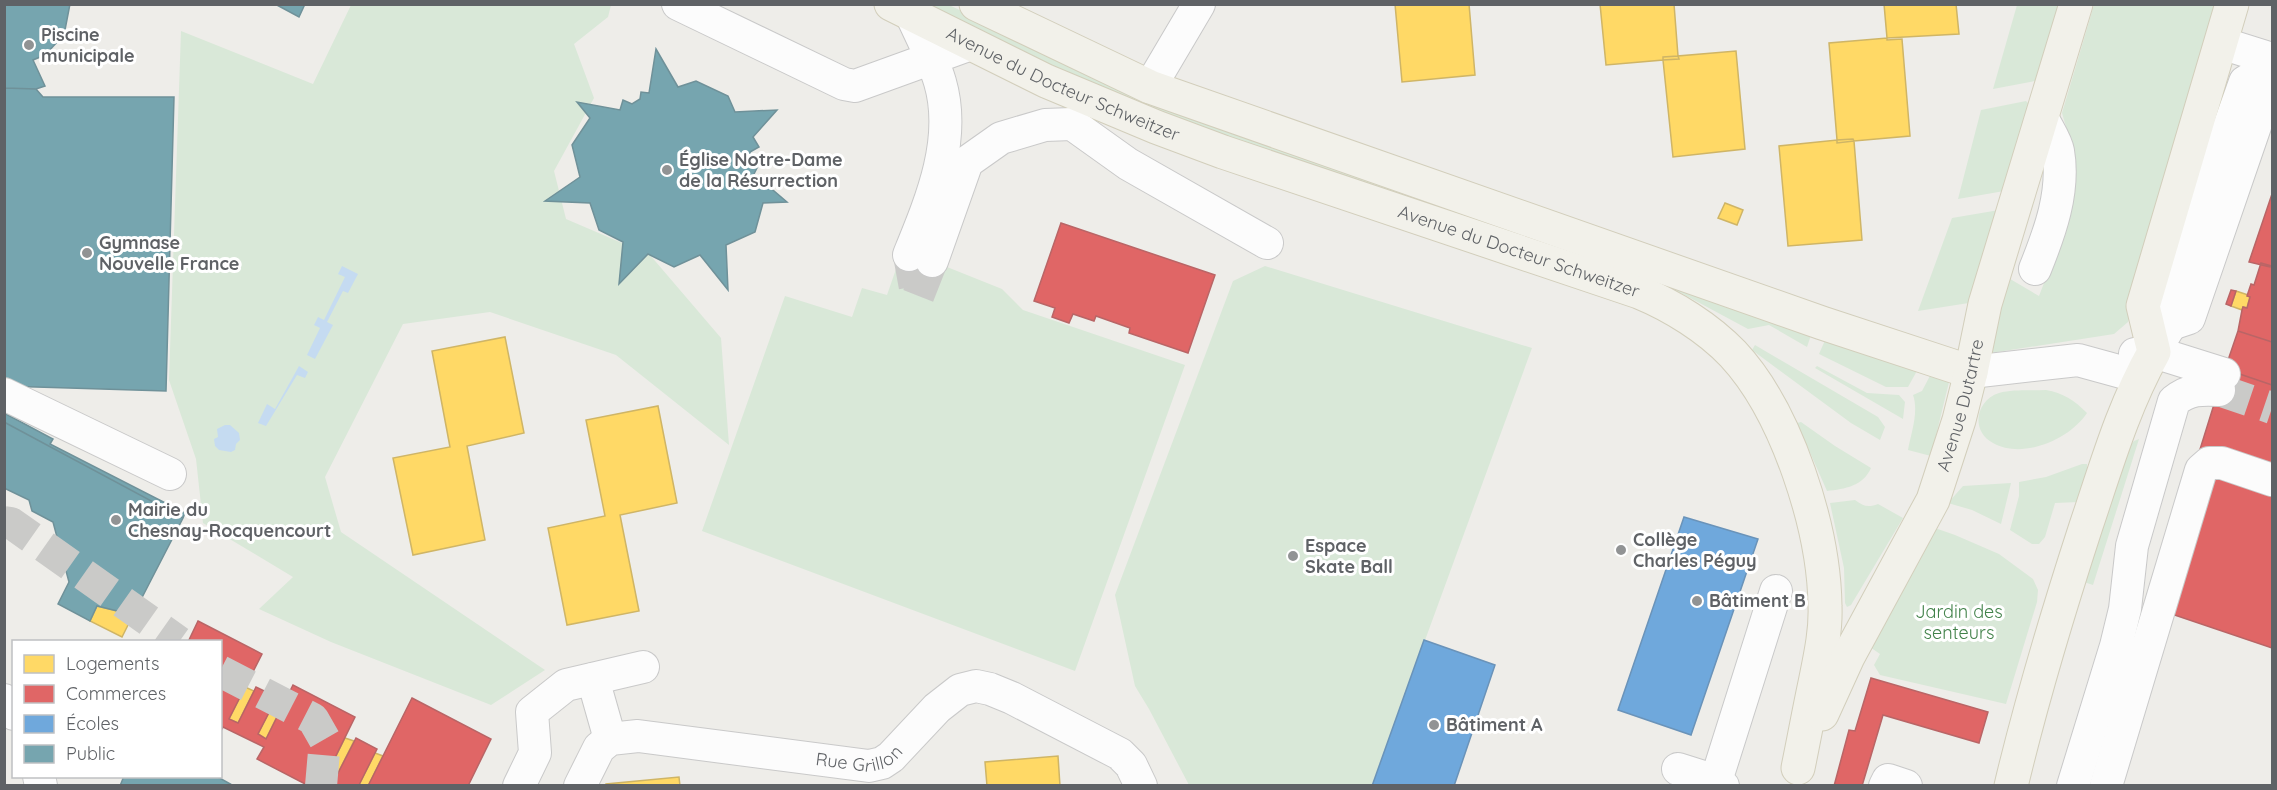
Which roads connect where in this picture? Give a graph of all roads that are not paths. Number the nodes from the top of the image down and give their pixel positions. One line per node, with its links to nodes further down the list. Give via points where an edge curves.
1 (678, 4): 9 (street, via 844,84 855,86)
2 (976, 4): 13 (main road, Avenue du Docteur Schweitzer)
3 (1199, 4): 13 (street)
4 (2076, 4): 15 (main road, Avenue Dutartre)
5 (2232, 4): 7 (main road)
6 (901, 9): 8 (main road, Avenue du Docteur Schweitzer); 9 (street)
7 (2221, 43): 10 (street); 22 (main road, via 2143,306)
8 (971, 44): 9 (street); 14 (main road, Avenue du Docteur Schweitzer)
9 (931, 59): 16 (street, via 940,83 945,143 920,258 967,162 1001,138 1045,125)
10 (2272, 59)
11 (2272, 64): 21 (street, via 2245,82 2167,301)
12 (2272, 77): 21 (street, via 2189,318)
13 (1150, 87): 23 (main road, Avenue du Docteur Schweitzer)
14 (1070, 90): 16 (street); 17 (main road, Avenue du Docteur Schweitzer)
15 (2042, 117): 20 (street, via 2058,150 2060,192); 23 (main road, Avenue Dutartre, via 1985,304)
16 (1072, 124): 18 (street)
17 (1156, 127): 18 (street); 32 (main road, Avenue du Docteur Schweitzer, via 1639,292 1664,302 1734,355 1781,426 1809,503 1820,560 1825,606 1823,637)
18 (1128, 164): 19 (street)
19 (1267, 243)
20 (2035, 269)
21 (2171, 324): 22 (street)
22 (2147, 365): 23 (street, Avenue du Docteur Schweitzer, via 2078,360); 39 (main road, via 2115,437 2064,594); 40 (street, via 2212,384 2182,394 2174,401 2132,546 2126,609)
23 (1971, 372): 32 (main road, Avenue Dutartre, via 1933,500 1848,657)
24 (4, 394): 25 (street)
25 (170, 474)
26 (2272, 480): 41 (street, via 2222,463 2209,463 2201,470)
27 (1776, 591): 33 (street)
28 (643, 667): 29 (street)
29 (593, 679): 30 (street); 34 (street, via 566,685 532,712 535,753)
30 (610, 739): 35 (street, via 599,748); 36 (street, Rue Grillon, via 638,736 869,766 891,757 937,708 960,690 976,686 1012,698 1120,754 1131,765)
31 (1678, 769): 33 (street)
32 (1796, 777)
33 (1720, 783)
34 (519, 786)
35 (580, 786)
36 (1141, 786)
37 (1886, 786): 38 (street, via 1888,780)
38 (1906, 786)
39 (2011, 786)
40 (2073, 786)
41 (2106, 786)

